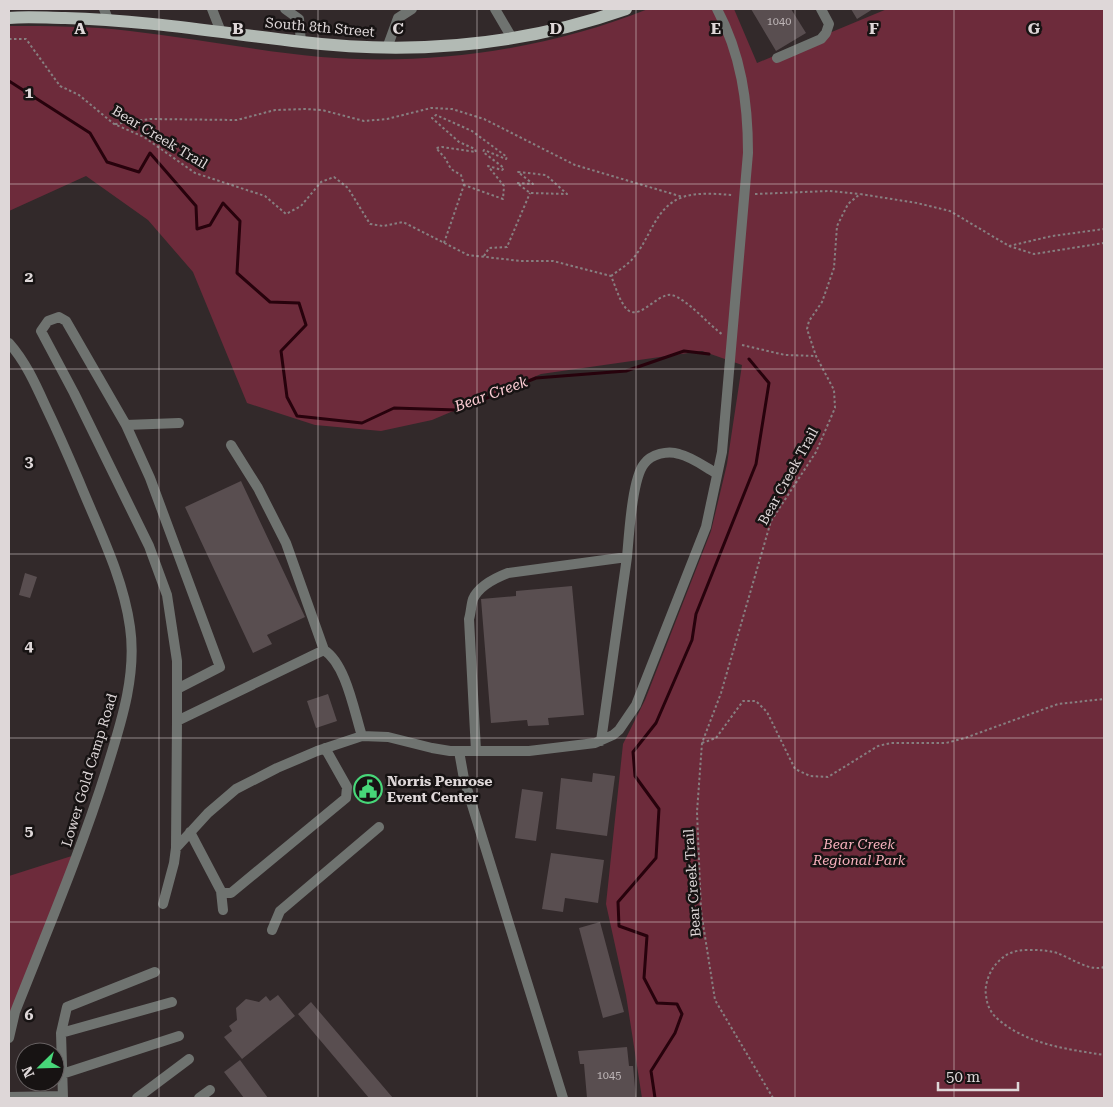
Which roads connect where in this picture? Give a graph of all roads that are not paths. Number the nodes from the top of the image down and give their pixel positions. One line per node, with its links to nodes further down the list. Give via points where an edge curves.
1 (212, 9): 10 (street)
2 (286, 9): 12 (street, via 299,19)
3 (412, 9): 13 (street, via 398,18)
4 (495, 9): 11 (street)
5 (626, 9): 11 (main road, South 8th Street, via 571,26)
6 (717, 9): 19 (street, via 728,29 743,83 748,153 733,343 722,452)
7 (821, 9): 14 (street, via 829,24 826,33)
8 (106, 14): 9 (main road, South 8th Street); 10 (main road, South 8th Street)
9 (14, 17)
10 (221, 32): 12 (main road, South 8th Street)
11 (512, 38): 13 (main road, South 8th Street, via 463,46)
12 (301, 42): 13 (main road, South 8th Street)
13 (387, 48)
14 (778, 58)
15 (9, 343): 40 (street, Lower Gold Camp Road, via 30,373 106,547 125,602 132,646 118,734 97,802 15,1012)
16 (179, 423): 17 (street)
17 (126, 425): 22 (street, via 150,478 220,667); 22 (street, via 66,321 60,317 48,321 41,331 149,546 167,595 177,661)
18 (231, 445): 21 (street, via 258,488 286,543)
19 (716, 473): 20 (street, via 678,453 667,452 644,463 637,477); 25 (street, via 706,527 636,705 619,730)
20 (627, 557): 25 (street); 28 (street, via 508,573 480,589 473,599 469,619)
21 (324, 650): 23 (street); 24 (street, via 332,655 341,670)
22 (177, 689): 23 (street)
23 (177, 721): 31 (street)
24 (362, 736): 26 (street); 27 (street, via 388,737)
25 (601, 740): 28 (street, via 529,751)
26 (325, 748): 30 (street, via 236,789); 32 (street, via 347,787 346,798 232,893)
27 (458, 751): 28 (street); 49 (street)
28 (476, 751)
29 (380, 828): 35 (street, via 280,911)
30 (190, 832): 31 (street); 32 (street)
31 (176, 848): 33 (street)
32 (221, 890): 34 (street)
33 (163, 904)
34 (224, 910)
35 (272, 930)
36 (155, 972): 38 (street, via 67,1007)
37 (172, 1002): 38 (street)
38 (61, 1033): 41 (street)
39 (179, 1036): 43 (street)
40 (9, 1038)
41 (61, 1042)
42 (189, 1059): 47 (street)
43 (65, 1073)
44 (210, 1090): 48 (street)
45 (63, 1097): 46 (street)
46 (9, 1098)
47 (137, 1098)
48 (199, 1098)
49 (563, 1098)

